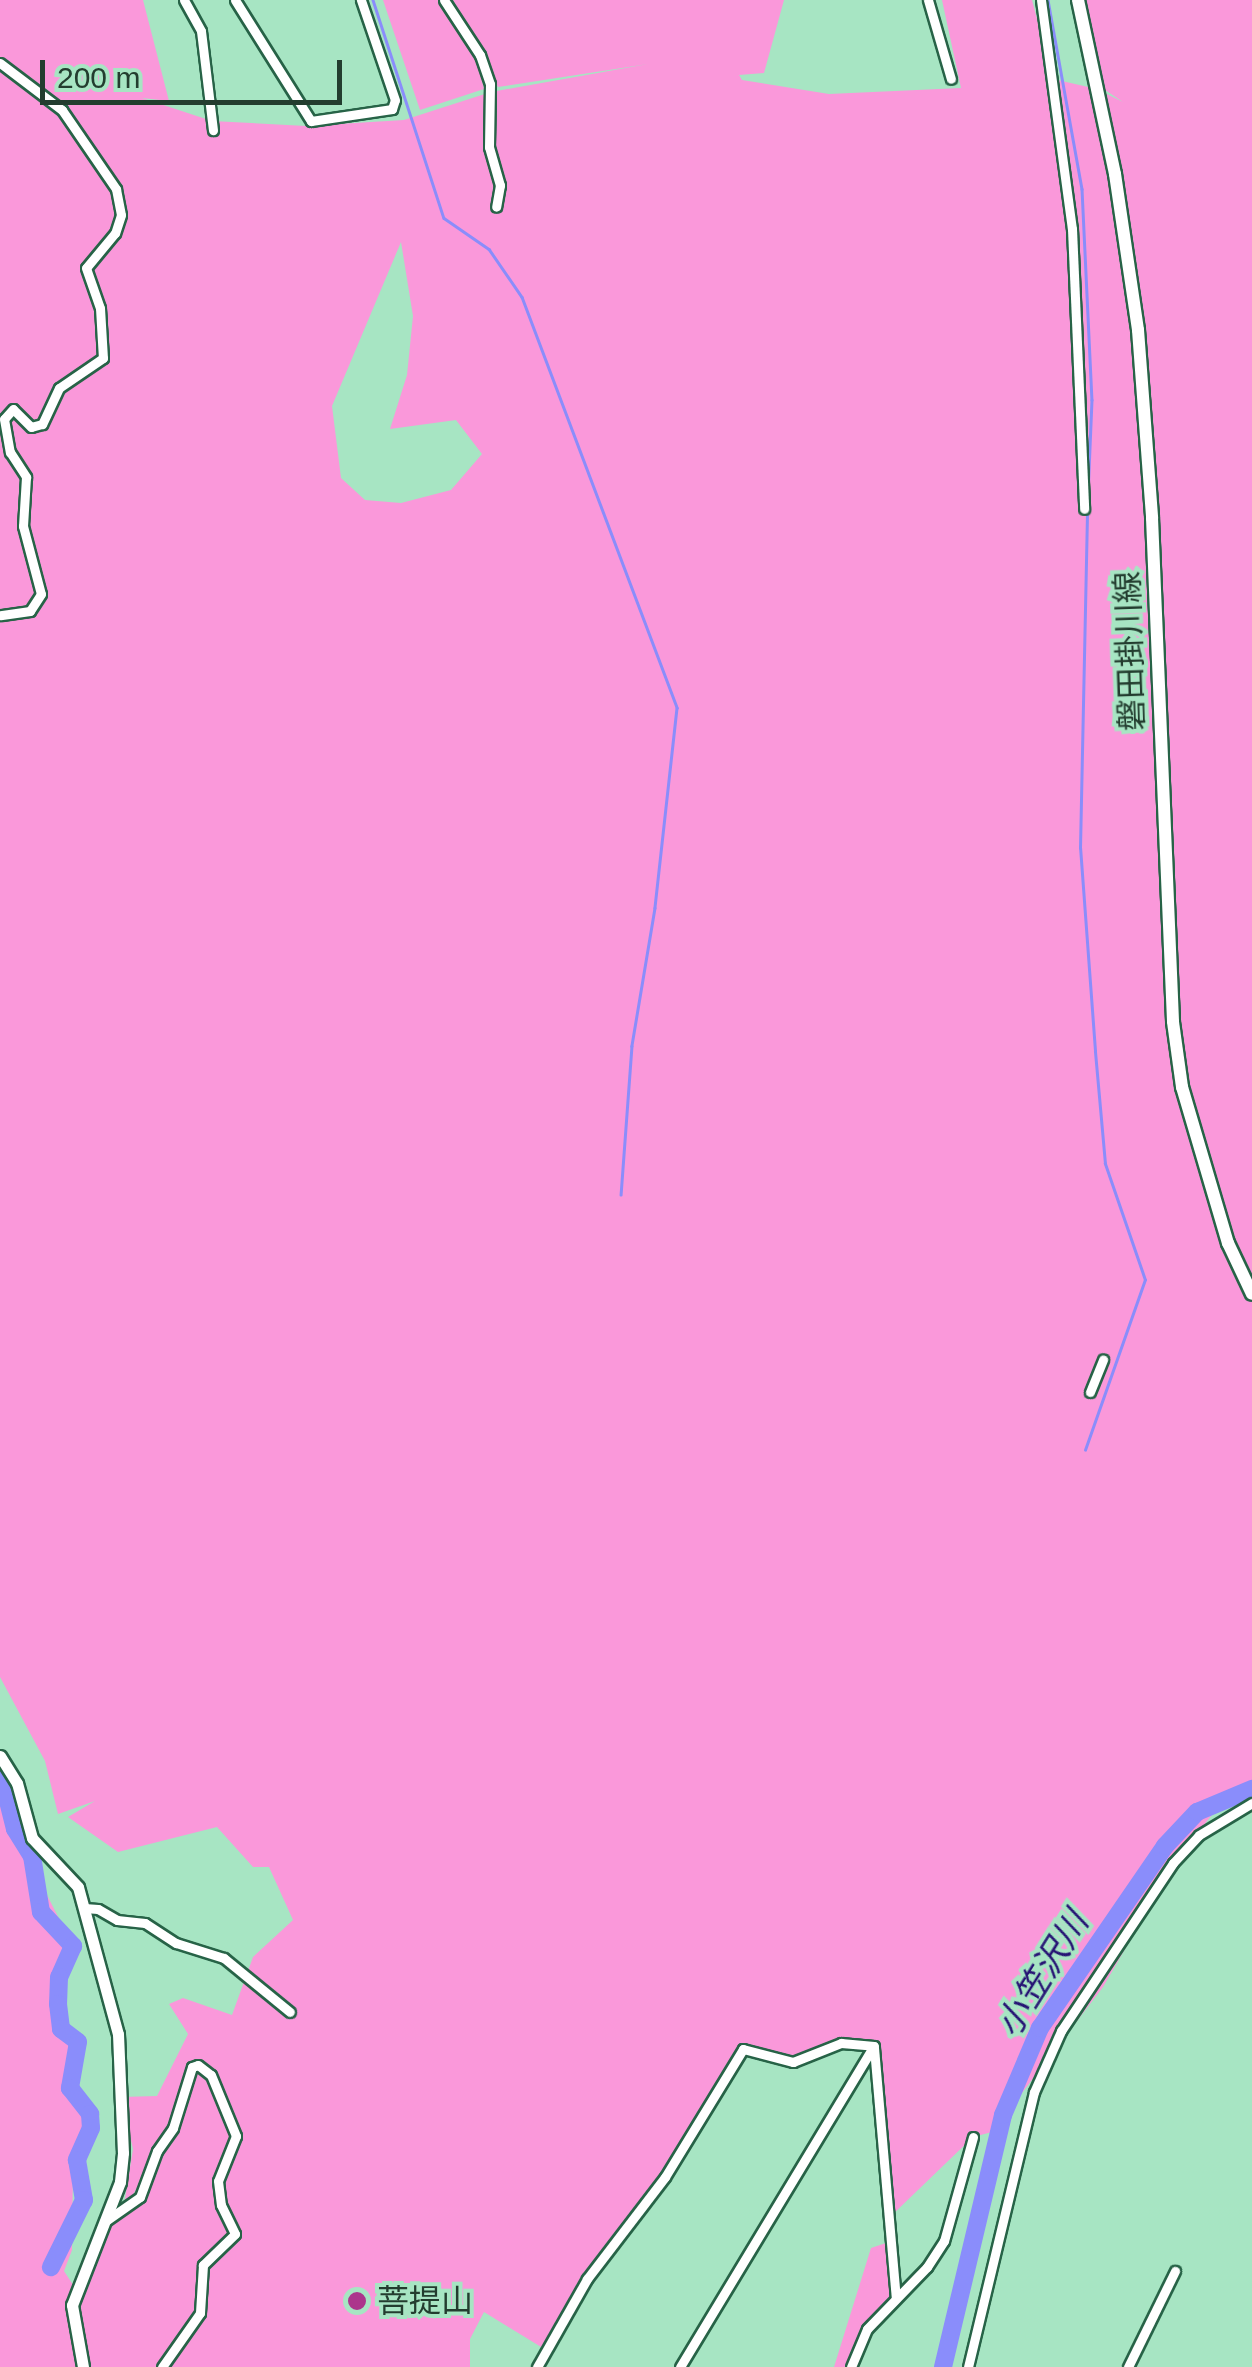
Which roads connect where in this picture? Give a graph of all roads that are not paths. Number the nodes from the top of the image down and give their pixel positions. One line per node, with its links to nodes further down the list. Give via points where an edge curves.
1 (184, 0): 10 (street, via 201,31)
2 (235, 0): 3 (street, via 311,122 392,109 395,100)
3 (361, 0)
4 (444, 0): 11 (street, via 480,55 490,84 489,147 500,185)
5 (928, 0): 9 (street)
6 (1041, 0): 12 (street, via 1072,229)
7 (1078, 0): 14 (main road, 磐田掛川線, via 1115,174 1138,330 1182,1088 1228,1243)
8 (0, 62): 13 (street, via 62,110 116,189 121,214 115,233 86,268 100,308 103,358 59,388 42,424 32,426 13,409 4,420 10,452 26,478 24,526 41,594 30,611)
9 (951, 79)
10 (213, 130)
11 (496, 207)
12 (1084, 509)
13 (0, 615)
14 (1252, 1294)
15 (1103, 1359): 16 (street)
16 (1090, 1392)
17 (0, 1756): 19 (street, via 17,1783 32,1838 71,1877)
18 (1252, 1803): 31 (street, via 1230,1812 1172,1863 1061,2031 1034,2092)
19 (84, 1908): 20 (street, via 145,1923 176,1943 224,1958); 23 (street, via 120,2055 123,2153)
20 (290, 2012)
21 (874, 2046): 25 (street); 28 (street, via 841,2043 793,2062 743,2050 665,2177 587,2279); 29 (street)
22 (973, 2137): 25 (street, via 944,2240)
23 (107, 2220): 26 (street, via 72,2305); 27 (street, via 134,2205 148,2183 198,2065 212,2076 236,2136 218,2181 234,2234 203,2265 200,2312)
24 (1174, 2272): 32 (street)
25 (896, 2297): 30 (street, via 867,2329)
26 (82, 2367)
27 (162, 2367)
28 (537, 2367)
29 (680, 2367)
30 (852, 2367)
31 (968, 2367)
32 (1128, 2367)

